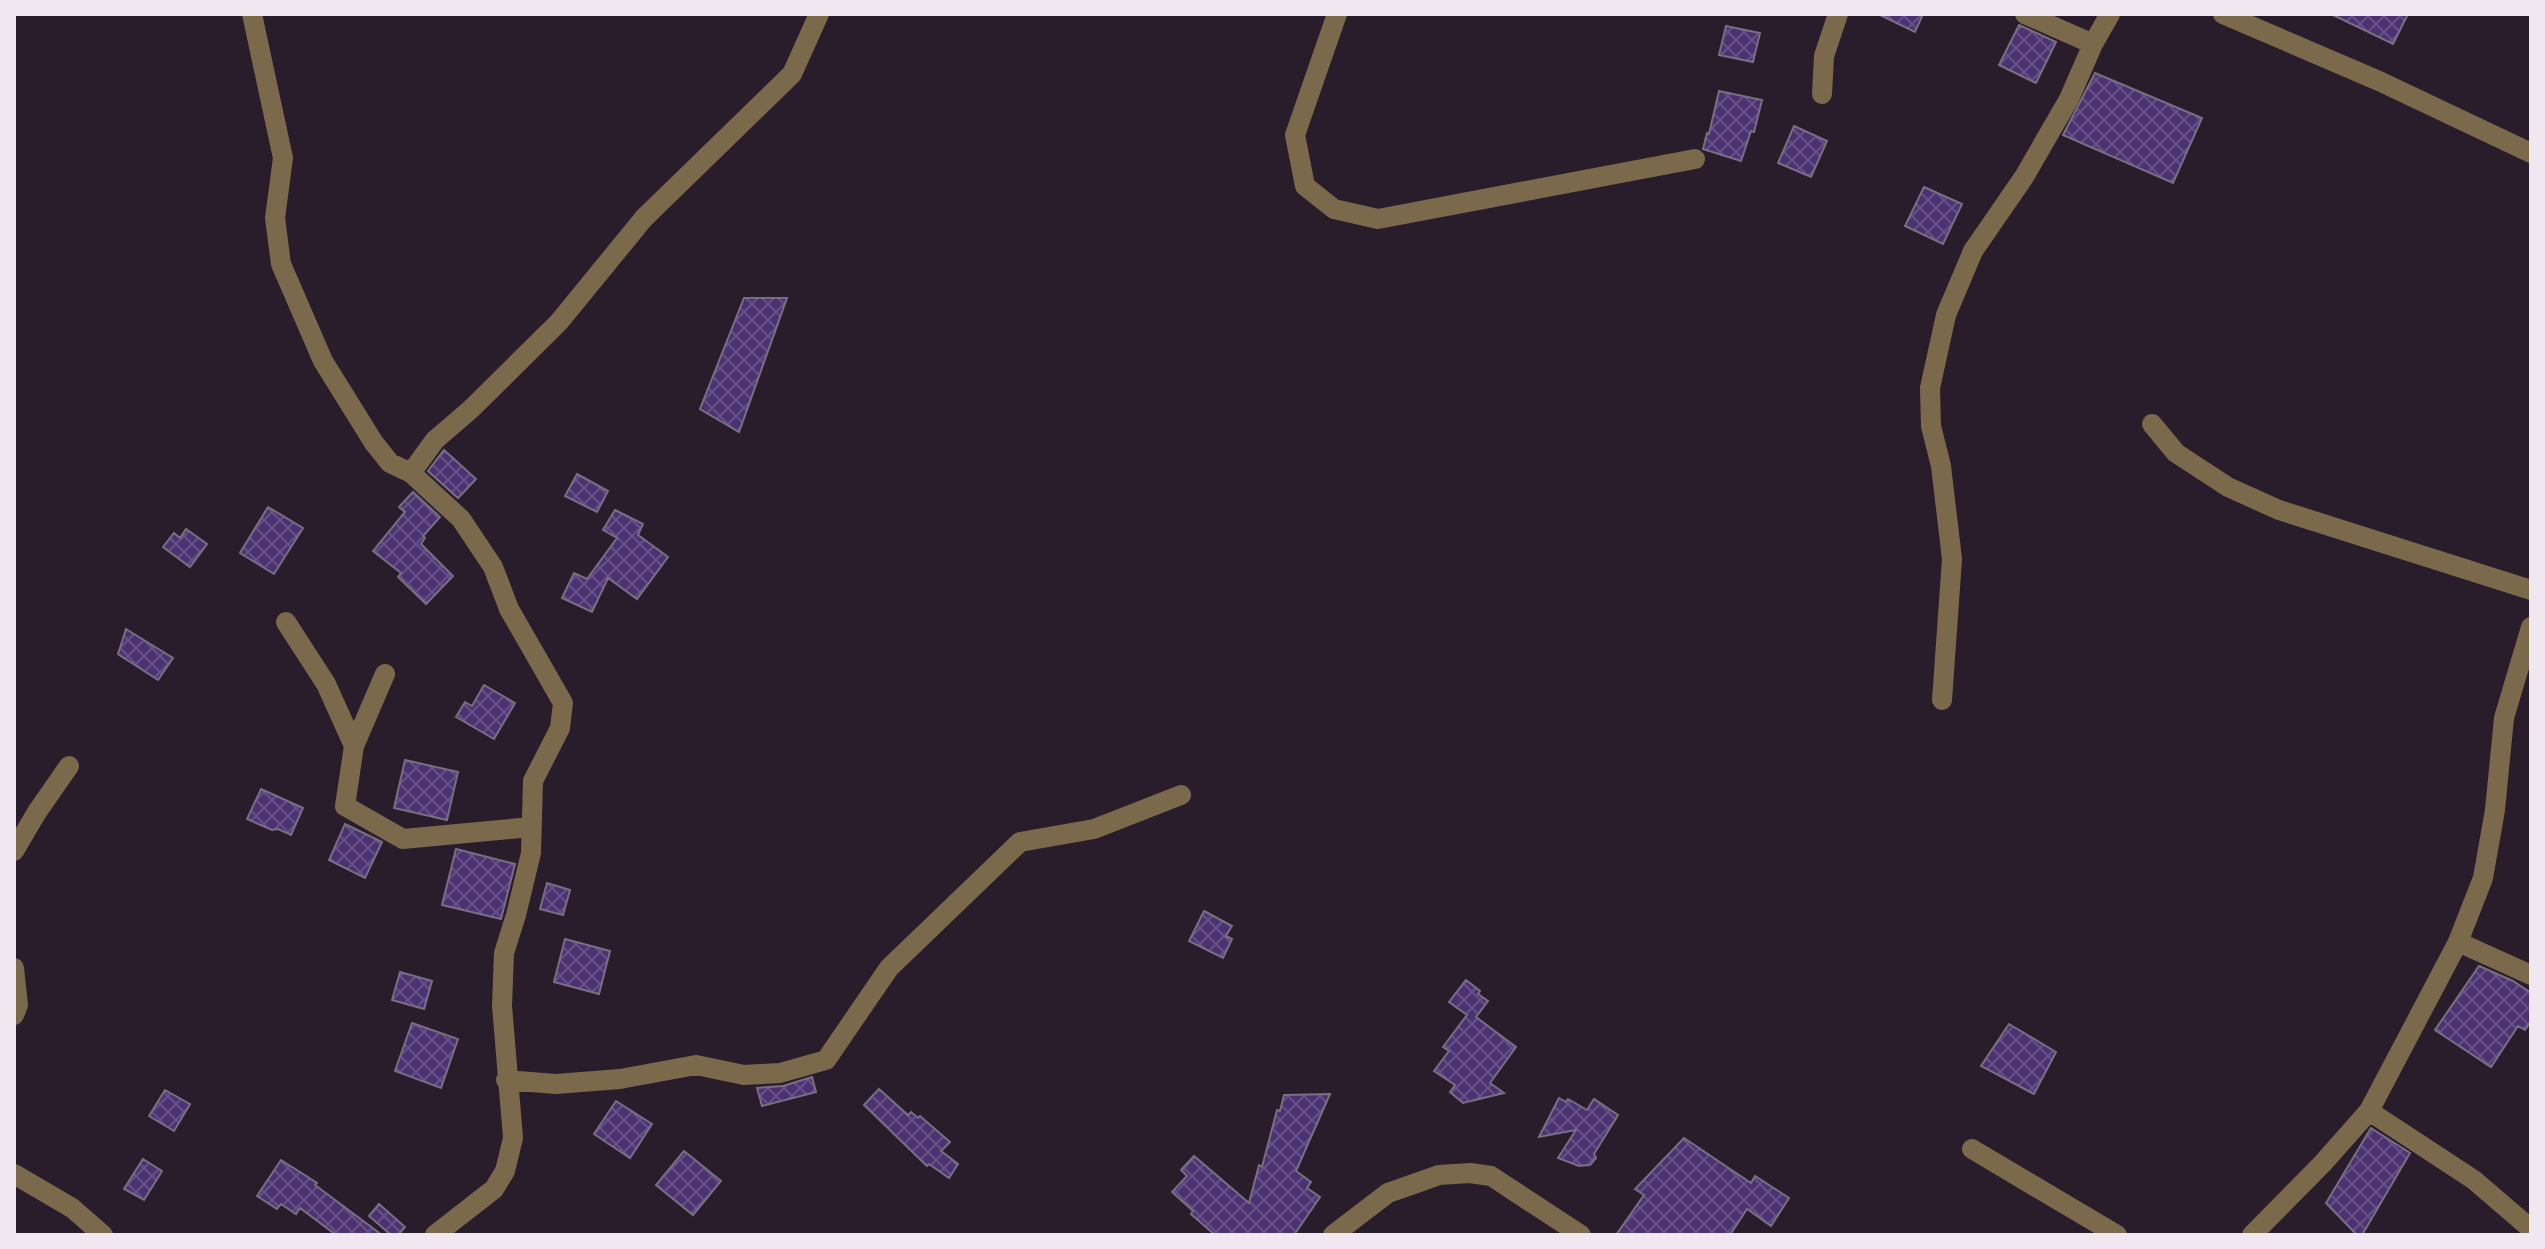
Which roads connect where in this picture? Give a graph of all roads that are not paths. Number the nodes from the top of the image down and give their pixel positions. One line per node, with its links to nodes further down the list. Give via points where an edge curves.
1 (252, 14): 13 (street, via 283,158 275,218 281,264 323,361 347,401 390,463)
2 (819, 14): 13 (street, via 792,74 644,218 559,322 435,440)
3 (1337, 14): 11 (street, via 1295,135 1305,186 1334,209 1378,219)
4 (1838, 14): 9 (street, via 1824,56)
5 (2025, 14): 8 (street)
6 (2110, 14): 8 (street)
7 (2223, 14): 10 (street)
8 (2093, 44): 19 (street, via 2069,99 2024,177 1973,251 1946,315 1930,388 1952,559)
9 (1822, 94)
10 (2531, 153)
11 (1695, 159)
12 (2152, 424): 14 (street, via 2176,453 2228,487 2279,510)
13 (411, 473): 23 (street, via 461,519 493,567 509,609 563,703 560,728 533,781)
14 (2531, 590)
15 (286, 622): 20 (street, via 326,684)
16 (2531, 627): 17 (street)
17 (2525, 666): 25 (street, via 2504,718 2483,878)
18 (385, 674): 20 (street)
19 (1942, 700)
20 (354, 746): 23 (street, via 345,806 403,839)
21 (69, 766): 24 (street)
22 (1181, 795): 29 (street, via 1094,829 1020,842 889,968 826,1060 780,1073 744,1075 696,1065 620,1079 556,1084)
23 (531, 827): 29 (street, via 531,853 504,953)
24 (14, 851)
25 (2458, 942): 27 (street); 30 (street)
26 (14, 968): 28 (street)
27 (2531, 975)
28 (14, 1015)
29 (506, 1080): 35 (street, via 513,1138 505,1171 494,1189)
30 (2369, 1111): 33 (street, via 2474,1180); 39 (street)
31 (1972, 1149): 38 (street)
32 (15, 1176): 34 (street, via 72,1208)
33 (2531, 1229)
34 (103, 1235)
35 (435, 1235)
36 (1333, 1235): 37 (street, via 1388,1193 1439,1175 1470,1173 1491,1176)
37 (1581, 1235)
38 (2117, 1235)
39 (2252, 1235)

